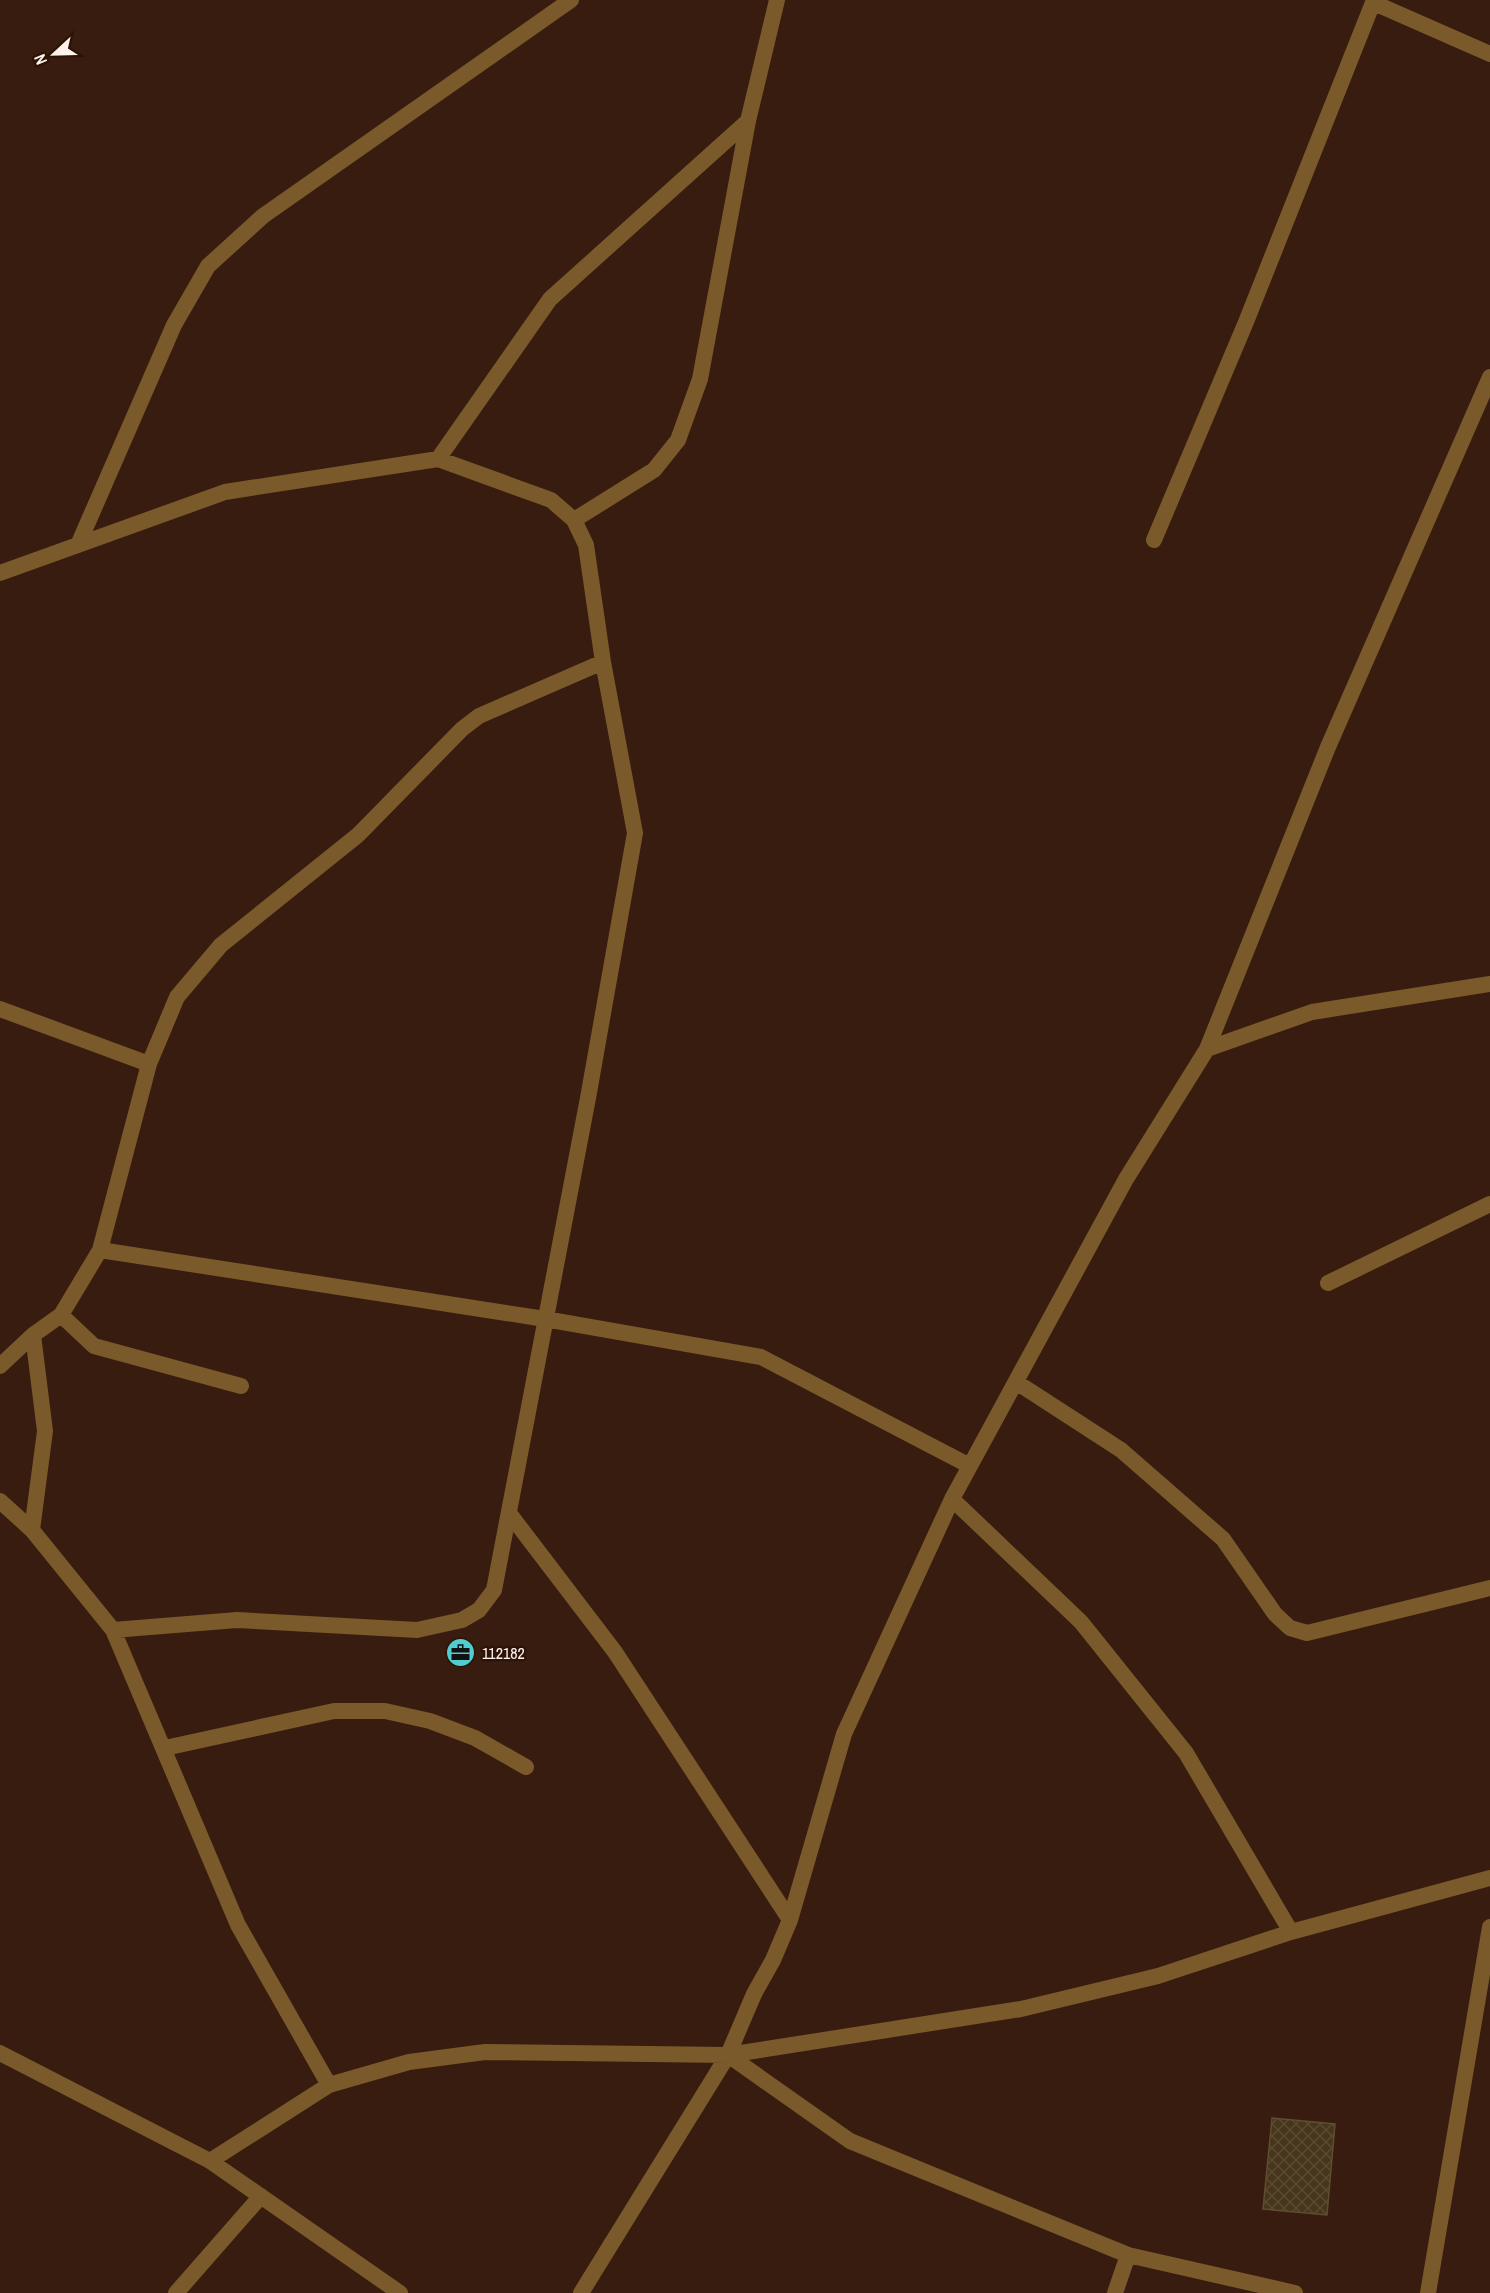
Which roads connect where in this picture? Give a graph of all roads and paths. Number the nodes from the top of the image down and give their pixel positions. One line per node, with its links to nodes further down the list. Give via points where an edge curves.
1 (571, 0): 10 (street, via 263,216 208,266 174,325)
2 (777, 0): 5 (street)
3 (1374, 1): 4 (street); 9 (street)
4 (1490, 54)
5 (748, 121): 7 (street, via 550,299); 8 (street, via 700,379 678,440 654,470)
6 (1490, 377): 15 (street, via 1328,747)
7 (438, 459): 8 (street, via 551,500); 10 (street, via 225,492)
8 (574, 520): 12 (street, via 586,544)
9 (1154, 540)
10 (78, 545): 11 (street)
11 (0, 573)
12 (603, 662): 16 (street, via 479,716 462,729 358,835 221,945 177,997); 21 (street, via 635,833)
13 (1490, 984): 15 (street, via 1312,1012)
14 (0, 1009): 16 (street)
15 (1207, 1049): 24 (street, via 1126,1179)
16 (149, 1064): 18 (street)
17 (1490, 1204): 19 (street)
18 (100, 1250): 20 (street); 21 (street)
19 (1328, 1283)
20 (60, 1315): 22 (street); 25 (street, via 94,1346)
21 (545, 1319): 26 (street, via 761,1357); 29 (street)
22 (33, 1335): 23 (street); 30 (street, via 45,1431)
23 (0, 1366)
24 (1016, 1382): 26 (street); 31 (street, via 1121,1450 1223,1539 1275,1614 1290,1628 1307,1633)
25 (241, 1386)
26 (970, 1466): 27 (street)
27 (952, 1499): 36 (street, via 844,1734); 38 (street, via 1081,1622 1186,1753)
28 (0, 1501): 30 (street)
29 (509, 1513): 32 (street, via 494,1590 479,1610 462,1620 417,1630 237,1620); 36 (street, via 615,1652)
30 (32, 1530): 32 (street)
31 (1490, 1588)
32 (113, 1630): 33 (street)
33 (165, 1748): 34 (street, via 334,1711 385,1711 430,1721 475,1738); 41 (street, via 238,1925)
34 (526, 1767)
35 (1490, 1878): 38 (street)
36 (790, 1920): 40 (street)
37 (1490, 1927): 50 (street)
38 (1291, 1932): 40 (street, via 1158,1976 1021,2009)
39 (0, 2053): 42 (street)
40 (728, 2055): 41 (street, via 485,2052 409,2062); 44 (street, via 850,2141); 47 (street)
41 (329, 2085): 42 (street)
42 (210, 2161): 43 (street)
43 (261, 2196): 45 (street); 46 (street)
44 (1128, 2255): 48 (street); 49 (street)
45 (176, 2293)
46 (400, 2293)
47 (581, 2293)
48 (1115, 2293)
49 (1295, 2293)
50 (1428, 2293)

